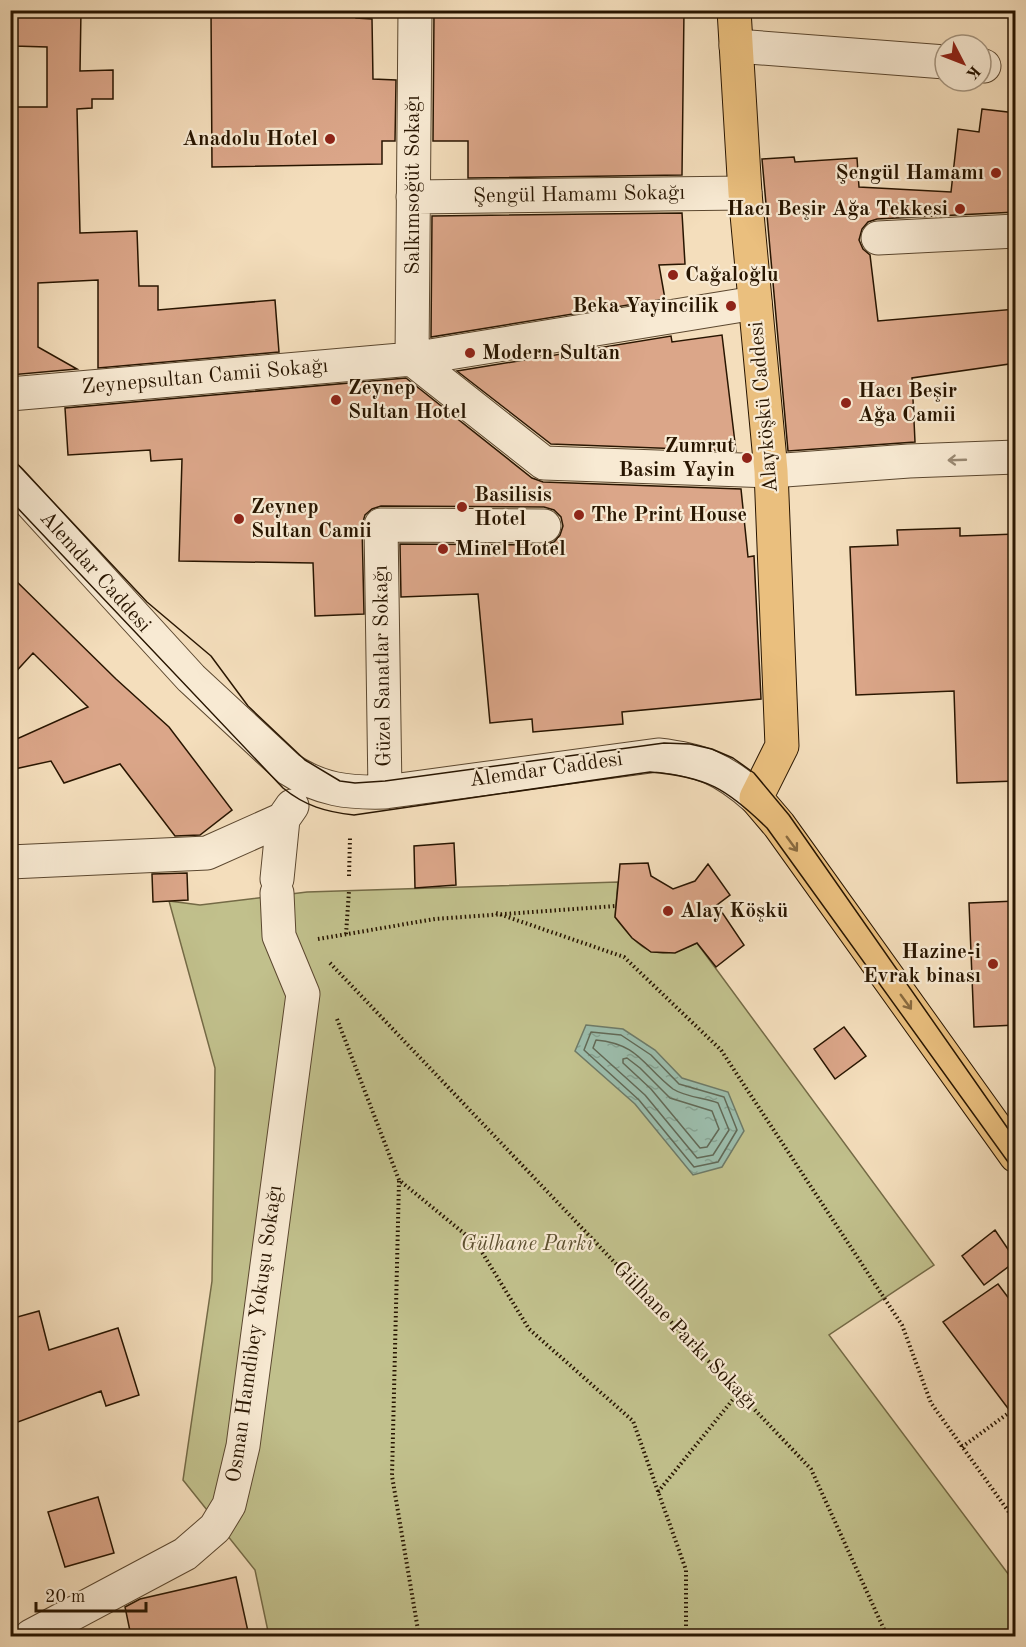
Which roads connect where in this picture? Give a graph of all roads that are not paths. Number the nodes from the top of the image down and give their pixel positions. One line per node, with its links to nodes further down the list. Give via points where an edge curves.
1 (414, 10): 6 (street, Salkımsoğüt Sokağı)
2 (734, 10): 3 (main road, Alayköşkü Caddesi)
3 (736, 46): 4 (street); 5 (main road, Alayköşkü Caddesi)
4 (933, 61)
5 (745, 193): 6 (street, Şengül Hamamı Sokağı); 9 (main road, Alayköşkü Caddesi)
6 (413, 196): 10 (street, Salkımsoğüt Sokağı)
7 (1016, 231): 8 (street)
8 (878, 238)
9 (755, 303): 10 (street, Zeynepsultan Camii Sokağı); 13 (main road, Alayköşkü Caddesi)
10 (412, 359): 11 (street, Zeynepsultan Camii Sokağı); 13 (street, via 544,463)
11 (22, 393)
12 (1016, 458): 13 (street, one-way to 13)
13 (771, 471): 18 (main road, Alayköşkü Caddesi, via 782,746)
14 (10, 480): 16 (street, Alemdar Caddesi, via 191,678 289,769)
15 (544, 526): 17 (street, Güzel Sanatlar Sokağı, via 381,525)
16 (308, 781): 17 (street, Alemdar Caddesi, via 350,793); 19 (street)
17 (385, 792): 18 (street, Alemdar Caddesi, via 658,755 713,767)
18 (756, 798): 21 (main road, Alemdar Caddesi, one-way to 21)
19 (283, 819): 20 (street, via 207,853); 22 (street, Osman Hamdibey Yokuşu Sokağı, via 277,886 279,936 303,994 243,1446 229,1505 215,1528 185,1554)
20 (10, 862)
21 (1016, 1156)
22 (31, 1636)

